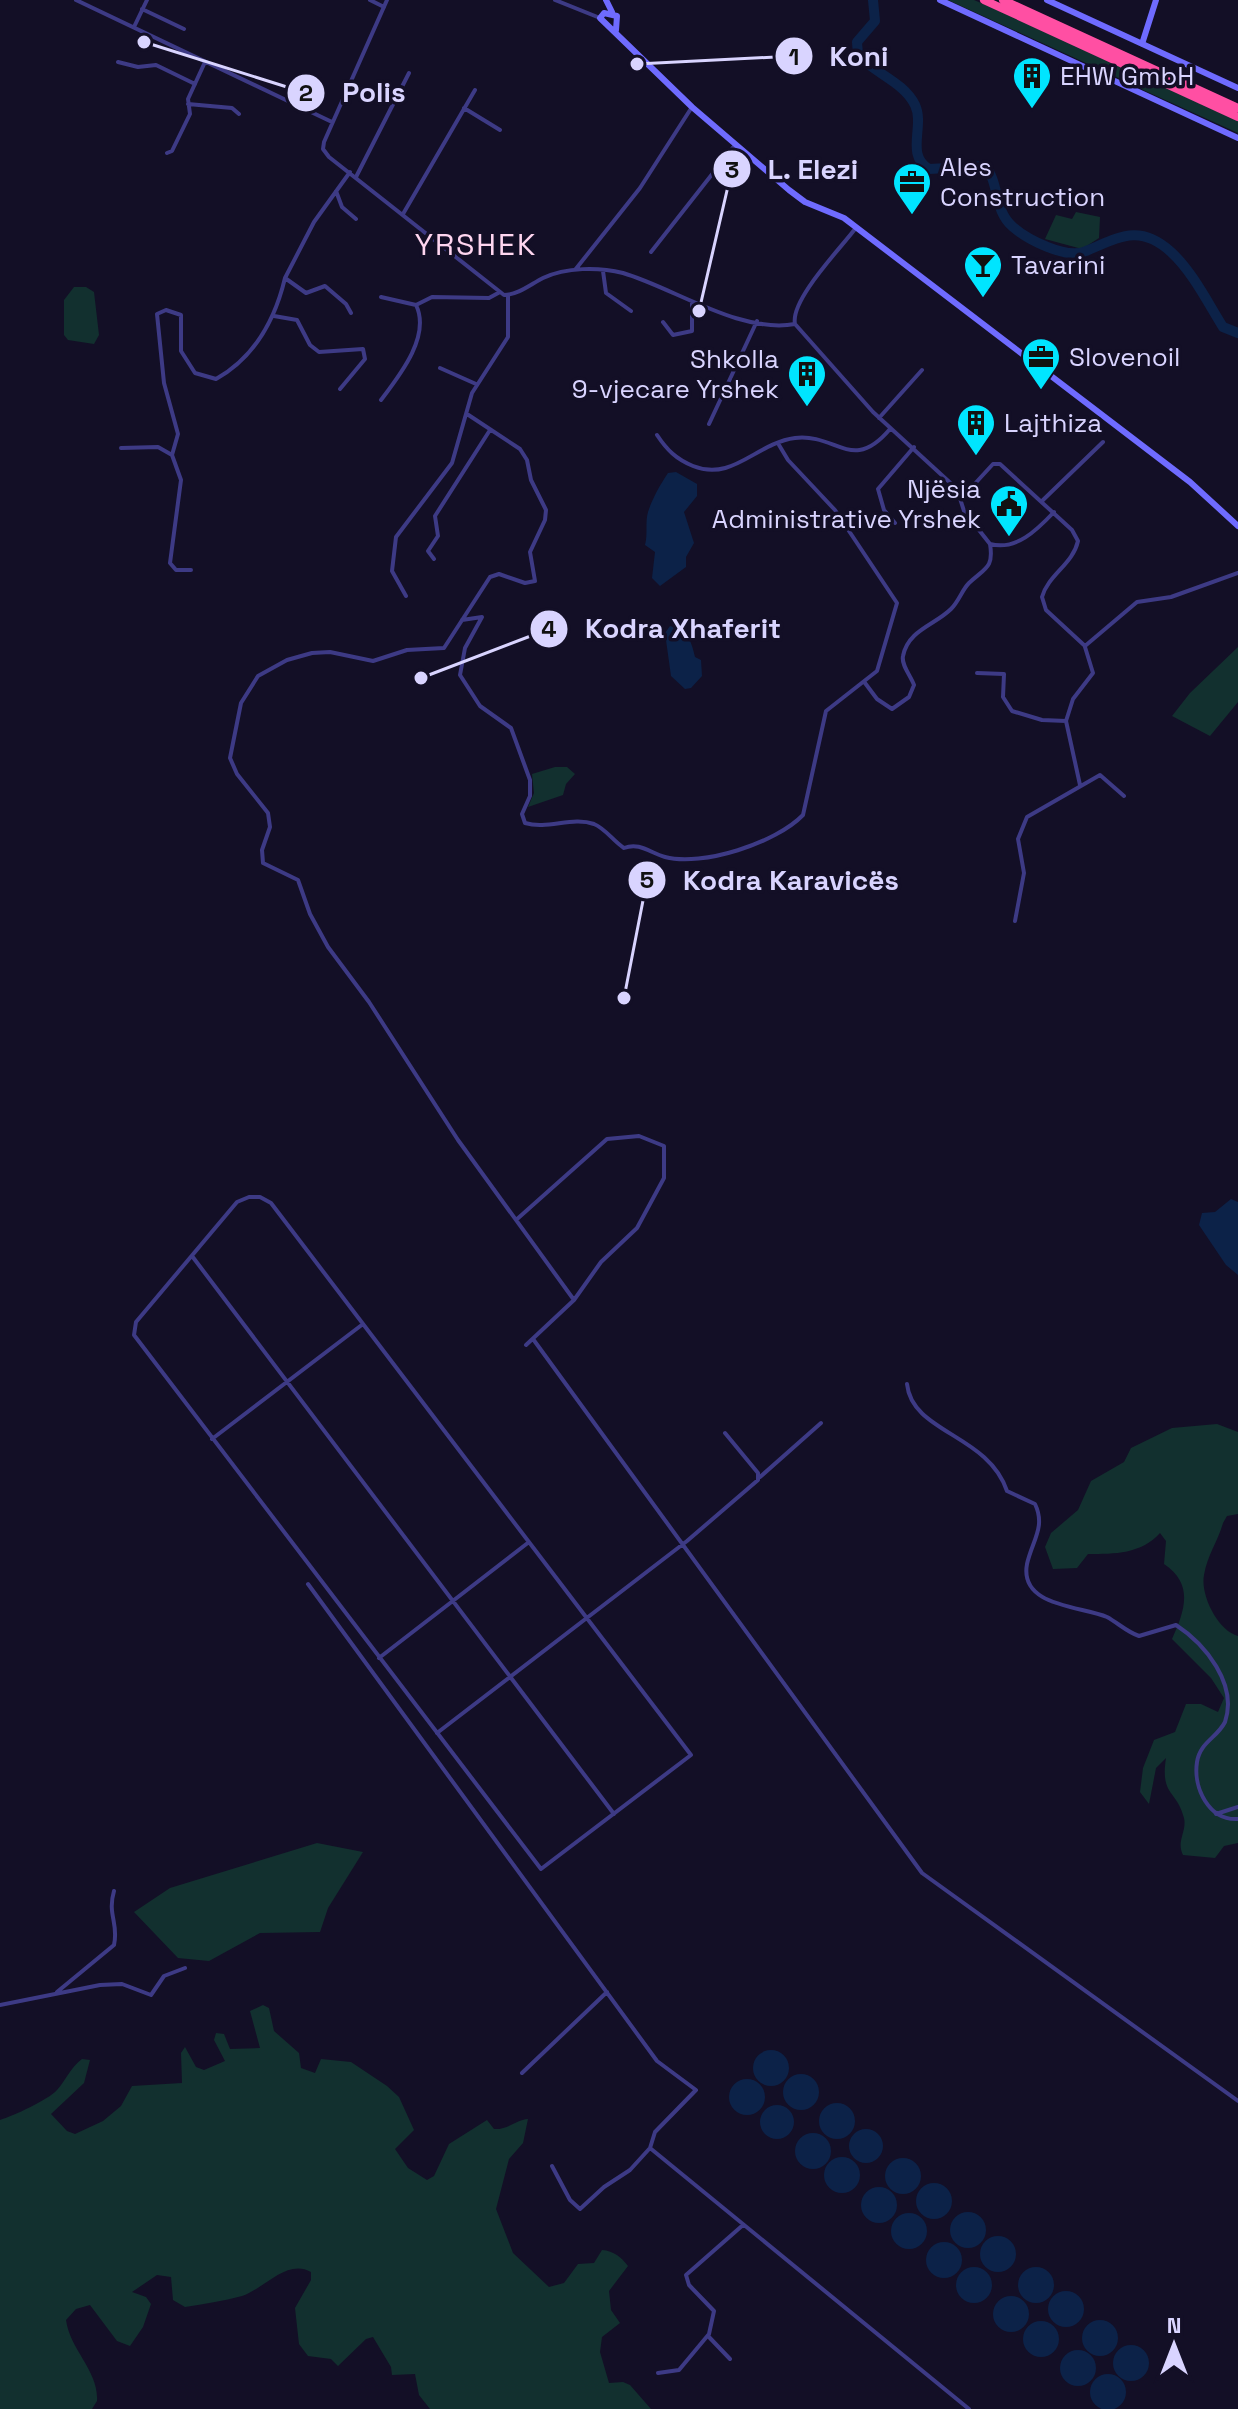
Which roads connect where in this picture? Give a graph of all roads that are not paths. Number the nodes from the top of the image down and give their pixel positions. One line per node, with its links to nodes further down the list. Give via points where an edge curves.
1 (76, 0): 15 (street)
2 (147, 0): 13 (street)
3 (370, 0): 12 (street)
4 (387, 0): 12 (street)
5 (555, 0): 14 (street)
6 (606, 0): 14 (main road)
7 (940, 0): 33 (main road)
8 (984, 0): 30 (highway)
9 (1005, 0): 28 (highway)
10 (1047, 0): 18 (main road)
11 (1156, 0): 18 (main road)
12 (384, 7): 31 (street)
13 (142, 9): 15 (street); 16 (street)
14 (606, 14): 17 (main road); 17 (main road, via 619,20)
15 (133, 28): 20 (street)
16 (184, 29)
17 (616, 30): 26 (main road)
18 (1142, 44): 23 (main road)
19 (118, 62): 22 (street, via 156,65)
20 (205, 62): 22 (street); 31 (street)
21 (409, 73): 37 (street)
22 (195, 84): 25 (street)
23 (1238, 88)
24 (475, 90): 27 (street)
25 (188, 104): 29 (street, via 232,108); 35 (street, via 190,114)
26 (692, 107): 34 (main road); 43 (street, via 640,188)
27 (464, 108): 32 (street); 39 (street)
28 (1238, 108)
29 (239, 114)
30 (1238, 117)
31 (332, 122): 36 (street, via 323,149)
32 (500, 130)
33 (1238, 138)
34 (735, 145): 41 (main road, via 798,198 838,215); 42 (street)
35 (167, 153)
36 (350, 172): 37 (street); 38 (street)
37 (356, 177): 39 (street)
38 (336, 191): 40 (street, via 342,207); 45 (street)
39 (403, 214): 46 (street)
40 (356, 219)
41 (855, 229): 56 (street, via 800,301); 77 (main road, via 1190,482)
42 (651, 252)
43 (575, 270): 44 (street); 47 (street, via 551,274)
44 (603, 271): 49 (street, via 624,273); 51 (street, via 606,293)
45 (285, 278): 52 (street, via 306,293 325,286); 53 (street)
46 (500, 292): 47 (street); 50 (street, via 486,298 432,297)
47 (508, 296): 59 (street, via 508,337)
48 (381, 297): 50 (street)
49 (692, 302): 54 (street); 55 (street, via 692,331 673,335)
50 (416, 305): 61 (street, via 421,326 403,372)
51 (631, 311)
52 (351, 313)
53 (274, 316): 60 (street, via 297,320 319,352 363,349 365,359); 72 (street, via 250,352 211,380 195,373 183,355 181,315 166,310 157,314 164,383 178,434)
54 (757, 321): 56 (street); 64 (street)
55 (663, 322)
56 (795, 324): 63 (street)
57 (440, 368): 59 (street)
58 (922, 370): 63 (street)
59 (476, 384): 62 (street)
60 (340, 389)
61 (381, 400)
62 (467, 414): 66 (street); 82 (street, via 447,472 396,537 392,571)
63 (879, 418): 65 (street)
64 (709, 424)
65 (890, 429): 69 (street, via 861,451 798,438); 70 (street)
66 (490, 430): 79 (street, via 435,516 438,536 428,551); 83 (street, via 524,455 546,510 530,552 537,579 525,583 495,574)
67 (657, 435): 69 (street, via 675,457 708,472 721,472)
68 (1103, 442): 74 (street)
69 (779, 445): 86 (street, via 835,510 896,597 881,663)
70 (914, 447): 73 (street); 76 (street, via 878,489 884,510)
71 (121, 448): 72 (street, via 158,447)
72 (172, 455): 80 (street, via 181,480 170,563 176,570)
73 (957, 489): 74 (street, via 970,489 996,463); 78 (street, via 964,511)
74 (1043, 500): 75 (street)
75 (1054, 512): 78 (street, via 1017,543); 84 (street, via 1078,541 1074,554 1046,586 1043,604)
76 (895, 523)
77 (1238, 526)
78 (990, 544): 86 (street, via 993,561 988,570 967,585 940,619 918,631 905,651 903,661 914,685 909,697 892,709)
79 (434, 559)
80 (191, 570)
81 (1238, 573): 84 (street, via 1171,597 1137,602)
82 (406, 596)
83 (461, 620): 86 (street, via 482,617 465,648 460,675 484,710 511,728 530,780 522,814 525,823 595,825 624,848 640,846 664,857 740,852 798,820 820,751 826,711); 91 (street, via 440,649 407,650 373,661 318,652 268,670 243,698 230,758 268,813 263,863 298,880 328,947)
84 (1085, 646): 87 (street, via 1093,673 1073,699)
85 (977, 673): 87 (street, via 1004,674 1003,697 1012,711)
86 (865, 683)
87 (1066, 721): 88 (street)
88 (1080, 785): 89 (street, via 1100,775); 90 (street, via 1027,817 1018,839 1024,873)
89 (1124, 796)
90 (1015, 921)
91 (516, 1220): 93 (street); 93 (street, via 607,1139 639,1136 664,1146 666,1170 659,1191 637,1228 601,1262)
92 (192, 1256): 94 (street, via 237,1202 260,1197 271,1203); 97 (street); 101 (street, via 133,1331)
93 (574, 1300): 95 (street)
94 (363, 1324): 97 (street); 103 (street)
95 (533, 1339): 96 (street); 104 (street)
96 (526, 1345)
97 (287, 1381): 101 (street); 106 (street)
98 (907, 1384): 113 (street, via 917,1412 965,1440 998,1469 1007,1491 1035,1504 1040,1525 1027,1575 1040,1594 1105,1616 1139,1636 1179,1627 1212,1659 1228,1687 1225,1722 1206,1741 1197,1762 1203,1798)
99 (821, 1423): 102 (street)
100 (725, 1433): 102 (street)
101 (212, 1439): 108 (street)
102 (759, 1478): 104 (street)
103 (529, 1542): 106 (street); 107 (street)
104 (682, 1544): 107 (street); 121 (street, via 922,1873)
105 (308, 1584): 117 (street)
106 (454, 1600): 108 (street); 109 (street)
107 (586, 1618): 109 (street); 112 (street, via 691,1755)
108 (379, 1658): 110 (street)
109 (511, 1676): 110 (street); 112 (street)
110 (437, 1733): 112 (street, via 541,1869)
111 (1238, 1807): 113 (street)
112 (614, 1814)
113 (1216, 1814): 114 (street)
114 (1238, 1819)
115 (114, 1891): 118 (street, via 114,1945)
116 (185, 1968): 118 (street, via 164,1976 151,1995 122,1984)
117 (607, 1992): 120 (street); 122 (street, via 657,2061 696,2090 655,2132)
118 (56, 1994): 119 (street)
119 (0, 2005)
120 (522, 2073)
121 (1238, 2101)
122 (650, 2148): 123 (street, via 626,2175 580,2209); 124 (street)
123 (552, 2166)
124 (743, 2225): 125 (street, via 686,2275 714,2311); 128 (street)
125 (709, 2334): 126 (street); 127 (street, via 679,2370)
126 (730, 2359)
127 (658, 2373)
128 (969, 2409)

